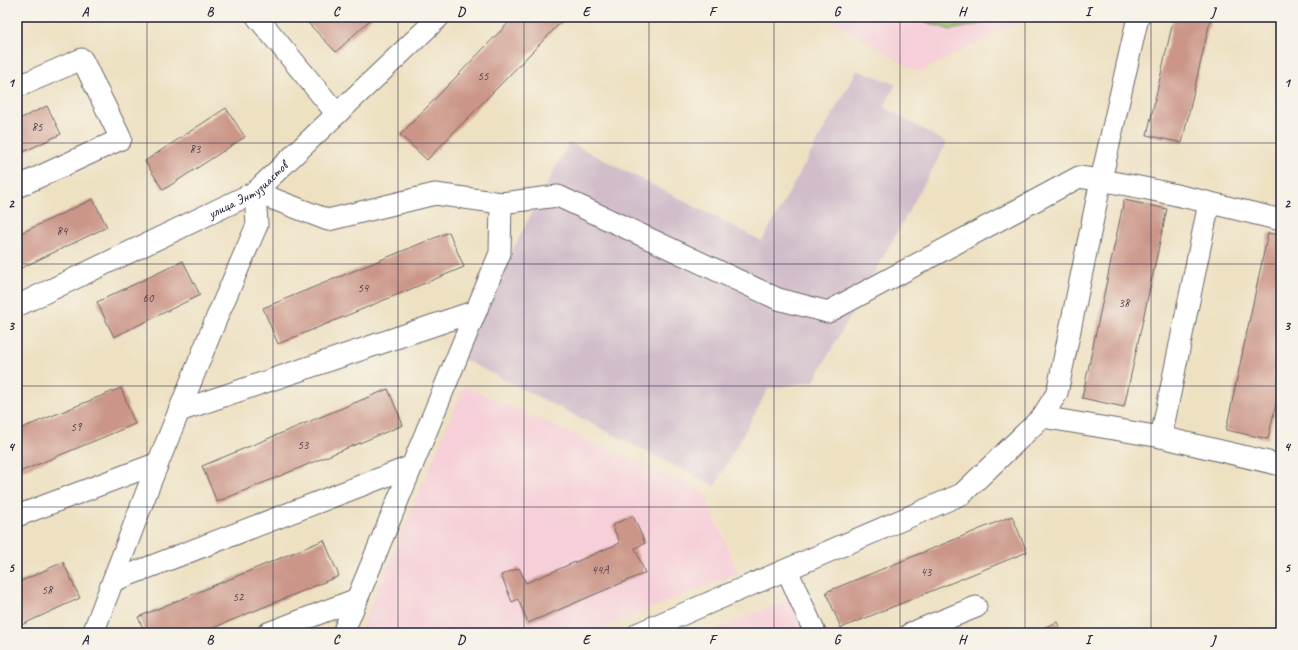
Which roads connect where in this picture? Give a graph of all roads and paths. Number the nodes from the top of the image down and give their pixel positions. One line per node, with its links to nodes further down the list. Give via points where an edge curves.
1 (257, 17): 5 (street)
2 (439, 17): 5 (street, улица Энтузиастов)
3 (1138, 17): 6 (street)
4 (17, 87): 7 (street, via 82,59 121,139)
5 (337, 114): 8 (street, улица Энтузиастов)
6 (1101, 180): 9 (street, via 1079,177 828,312 778,299 558,196); 10 (street); 15 (street, via 1057,393)
7 (17, 187)
8 (255, 192): 9 (street, via 328,220 435,194); 12 (street, улица Энтузиастов); 14 (street, via 257,225)
9 (501, 203): 13 (street, via 500,253)
10 (1208, 203): 11 (street); 16 (street)
11 (1281, 220)
12 (17, 306)
13 (476, 311): 14 (street); 19 (street)
14 (179, 411): 17 (street)
15 (1042, 417): 16 (street); 21 (street, via 962,494)
16 (1161, 437): 18 (street)
17 (158, 463): 20 (street); 22 (street)
18 (1281, 464)
19 (412, 466): 22 (street); 23 (street)
20 (17, 516)
21 (787, 570): 28 (street); 29 (street)
22 (113, 581): 25 (street)
23 (357, 599): 26 (street); 27 (street)
24 (976, 607): 30 (street)
25 (93, 633)
26 (268, 633)
27 (343, 633)
28 (639, 633)
29 (815, 633)
30 (911, 633)

